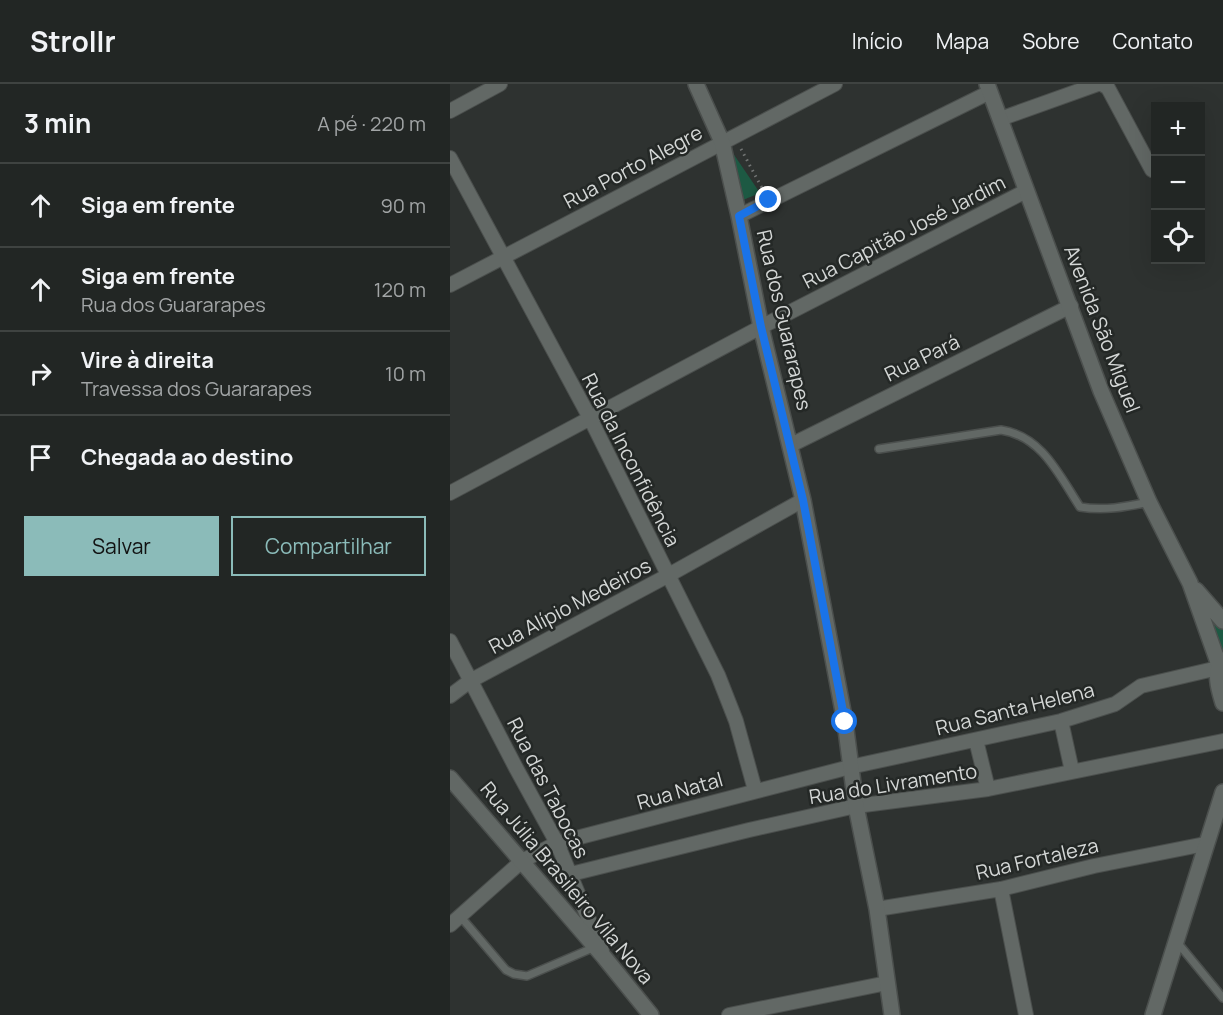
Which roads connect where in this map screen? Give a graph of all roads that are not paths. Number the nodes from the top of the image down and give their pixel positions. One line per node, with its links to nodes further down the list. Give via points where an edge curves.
1 (500, 84): 7 (street)
2 (696, 84): 9 (main road, Rua dos Guararapes)
3 (836, 84): 9 (street, Rua Porto Alegre)
4 (1098, 84): 8 (street)
5 (1102, 84): 11 (street, via 1108,88)
6 (989, 88): 8 (main road, Avenida São Miguel); 13 (street)
7 (450, 111)
8 (1000, 119): 12 (main road, Avenida São Miguel)
9 (728, 139): 13 (main road, Rua dos Guararapes); 14 (street, Rua Porto Alegre)
10 (450, 158): 14 (street, Rua da Inconfidência)
11 (1151, 168)
12 (1026, 191): 16 (main road, Avenida São Miguel); 17 (street, Rua Capitão José Jardim)
13 (739, 216): 17 (main road, Rua dos Guararapes)
14 (504, 257): 15 (street, Rua Porto Alegre); 18 (street, Rua da Inconfidência)
15 (450, 285)
16 (1071, 306): 19 (street, Rua Pará); 23 (main road, Avenida São Miguel, via 1101,391)
17 (761, 327): 18 (street, Rua Capitão José Jardim); 19 (main road, Rua dos Guararapes)
18 (590, 418): 21 (street, Rua Capitão José Jardim); 24 (street, Rua da Inconfidência)
19 (791, 445): 22 (main road, Rua dos Guararapes)
20 (879, 449): 23 (lane, via 1002,430 1017,432 1046,453 1080,507 1113,509)
21 (450, 493)
22 (803, 500): 24 (street, Rua Alípio Medeiros); 35 (main road, Rua dos Guararapes)
23 (1149, 502): 25 (main road, Avenida São Miguel)
24 (667, 576): 29 (street, Rua Alípio Medeiros); 39 (street, Rua da Inconfidência, via 718,675 736,721)
25 (1190, 583): 26 (main road, Avenida São Miguel); 28 (main road, Avenida São Miguel)
26 (1223, 621)
27 (450, 641): 29 (street, Rua das Tabocas)
28 (1220, 664): 31 (main road, Avenida São Miguel, via 1218,681); 32 (street, Rua Santa Helena, via 1141,686 1115,704)
29 (470, 681): 30 (street, Rua Alípio Medeiros); 42 (street, Rua das Tabocas)
30 (450, 696)
31 (1223, 704)
32 (1061, 721): 33 (street, Rua Santa Helena); 36 (street)
33 (976, 740): 35 (street, Rua Santa Helena); 38 (street)
34 (1223, 741): 36 (street, Rua do Livramento)
35 (850, 767): 39 (street, Rua Natal); 41 (main road, Rua dos Guararapes)
36 (1072, 771): 38 (street, Rua do Livramento)
37 (450, 778): 44 (main road, Rua Júlia Brasileiro Vila Nova)
38 (988, 789): 41 (street, Rua do Livramento)
39 (755, 790): 42 (street, Rua Natal)
40 (1223, 792): 43 (main road)
41 (856, 806): 45 (street, Rua do Livramento); 47 (main road, Rua dos Guararapes)
42 (557, 843): 44 (street, Rua Natal); 45 (street, Rua das Tabocas)
43 (1206, 844): 46 (street, Rua Fortaleza); 49 (main road)
44 (522, 861): 48 (street, Rua Natal); 50 (main road, Rua Júlia Brasileiro Vila Nova)
45 (571, 874): 50 (street, Rua das Tabocas)
46 (1001, 889): 47 (street, Rua Fortaleza); 56 (street)
47 (877, 909): 51 (main road, Rua dos Guararapes)
48 (455, 920): 50 (lane, via 514,975 527,976)
49 (1176, 940): 52 (lane); 57 (main road)
50 (600, 952): 53 (main road, Rua Júlia Brasileiro Vila Nova)
51 (887, 983): 54 (street); 55 (main road, Rua dos Guararapes)
52 (1223, 998)
53 (651, 1015)
54 (729, 1015)
55 (892, 1015)
56 (1026, 1015)
57 (1154, 1015)

